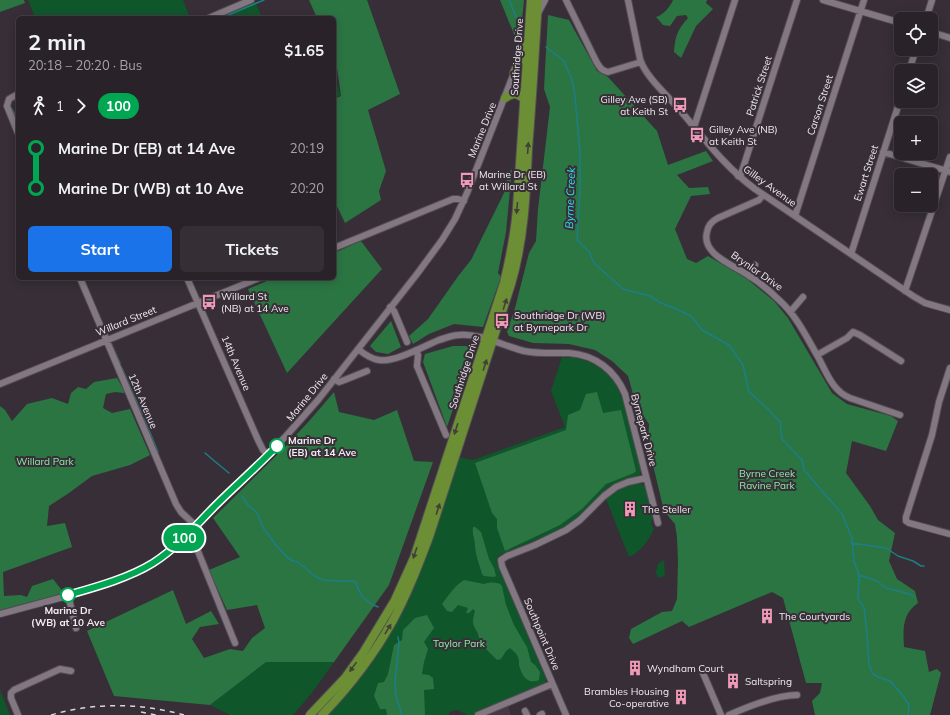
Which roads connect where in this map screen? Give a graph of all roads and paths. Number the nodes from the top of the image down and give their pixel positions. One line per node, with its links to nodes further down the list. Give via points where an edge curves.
1 (251, 0): 14 (street)
2 (531, 0): 19 (main road, Southridge Drive)
3 (538, 0): 15 (main road, Southridge Drive)
4 (545, 0): 15 (street)
5 (566, 0): 20 (street, via 603,70 608,72)
6 (628, 0): 20 (street, Gilley Avenue)
7 (735, 0): 28 (street)
8 (797, 0): 33 (street, Patrick Street, via 741,174)
9 (823, 0): 12 (street)
10 (864, 0): 12 (street, Carson Street)
11 (932, 0): 13 (street)
12 (861, 11): 16 (street); 36 (street, Carson Street)
13 (928, 12)
14 (214, 16)
15 (537, 16): 51 (main road, Southridge Drive, one-way to 15, via 513,278 521,242)
16 (894, 21)
17 (938, 34): 18 (street)
18 (950, 38)
19 (528, 44): 21 (main road); 24 (main road, Southridge Drive)
20 (641, 62): 28 (street, Gilley Avenue)
21 (514, 73): 23 (street, Marine Drive)
22 (16, 95): 25 (street, via 9,99)
23 (505, 98): 24 (main road, via 515,94); 35 (street, Marine Drive)
24 (524, 99): 51 (main road, Southridge Drive, one-way to 51, via 515,231 511,257)
25 (7, 106): 27 (street); 29 (street)
26 (898, 108): 30 (street, Ewart Street)
27 (0, 109)
28 (694, 127): 33 (street, Gilley Avenue)
29 (16, 128)
30 (884, 152): 32 (street); 38 (street, Ewart Street)
31 (950, 156): 32 (street)
32 (948, 171): 44 (street)
33 (738, 176): 34 (street, Gilley Avenue)
34 (763, 195): 36 (street, Gilley Avenue); 40 (street, Brynlor Drive, via 759,200 715,219 706,234 713,253)
35 (464, 201): 37 (street, via 453,199); 47 (street, Marine Drive, via 445,234)
36 (795, 216): 38 (street, Gilley Avenue)
37 (336, 247)
38 (850, 254): 44 (street, Gilley Avenue)
39 (755, 266): 40 (street)
40 (749, 276): 49 (street, Brynlor Drive)
41 (81, 280): 50 (street, 12th Avenue)
42 (188, 280): 46 (street, 14th Avenue)
43 (254, 280): 46 (street, Willard Street)
44 (905, 291): 48 (street, Gilley Avenue, via 922,302)
45 (803, 297): 49 (street)
46 (198, 303): 50 (street, Willard Street); 63 (street, 14th Avenue, via 258,440)
47 (390, 307): 52 (street); 53 (street, Marine Drive)
48 (950, 310)
49 (791, 311): 55 (street, Brynlor Drive)
50 (107, 340): 60 (street, Willard Street); 66 (street, 12th Avenue, via 176,504)
51 (489, 340): 54 (street, Byrnepark Drive, via 460,334); 64 (street, Byrnepark Drive, via 530,352 579,354 608,369 619,382 624,394); 78 (main road, Southridge Drive, one-way to 78, via 414,558 395,600 345,678); 79 (main road, Southridge Drive, one-way to 51, via 344,691 372,653 406,594 429,537)
52 (407, 342)
53 (358, 349): 54 (street, Byrnepark Drive, via 369,357 383,361); 59 (street, Marine Drive)
54 (416, 350): 62 (street, via 417,366)
55 (817, 355): 56 (street, via 853,332); 61 (street, Brynlor Drive, via 834,386 842,394)
56 (901, 361)
57 (950, 368): 68 (street, via 906,517 909,523)
58 (367, 371): 59 (street, via 339,382)
59 (334, 379): 63 (street, Marine Drive, via 304,417)
60 (0, 384)
61 (900, 414)
62 (446, 435)
63 (268, 455): 66 (street, Marine Drive)
64 (646, 478): 65 (street, Byrnepark Drive); 75 (street, Southpoint Drive, via 616,487 566,530 501,560)
65 (658, 523)
66 (196, 526): 67 (street, Marine Drive)
67 (188, 534): 69 (street, Marine Drive, via 153,563 108,583); 72 (street, via 193,540)
68 (950, 534)
69 (68, 595): 70 (street, Marine Drive); 71 (street)
70 (0, 614)
71 (76, 628)
72 (235, 643)
73 (71, 671): 77 (street, via 60,669 14,690 11,698)
74 (703, 673): 82 (street)
75 (552, 684): 80 (street); 81 (street, Southpoint Drive)
76 (797, 696): 83 (street, via 784,696)
77 (18, 715)
78 (310, 715)
79 (322, 715)
80 (478, 715)
81 (566, 715)
82 (721, 715)
83 (729, 715)

